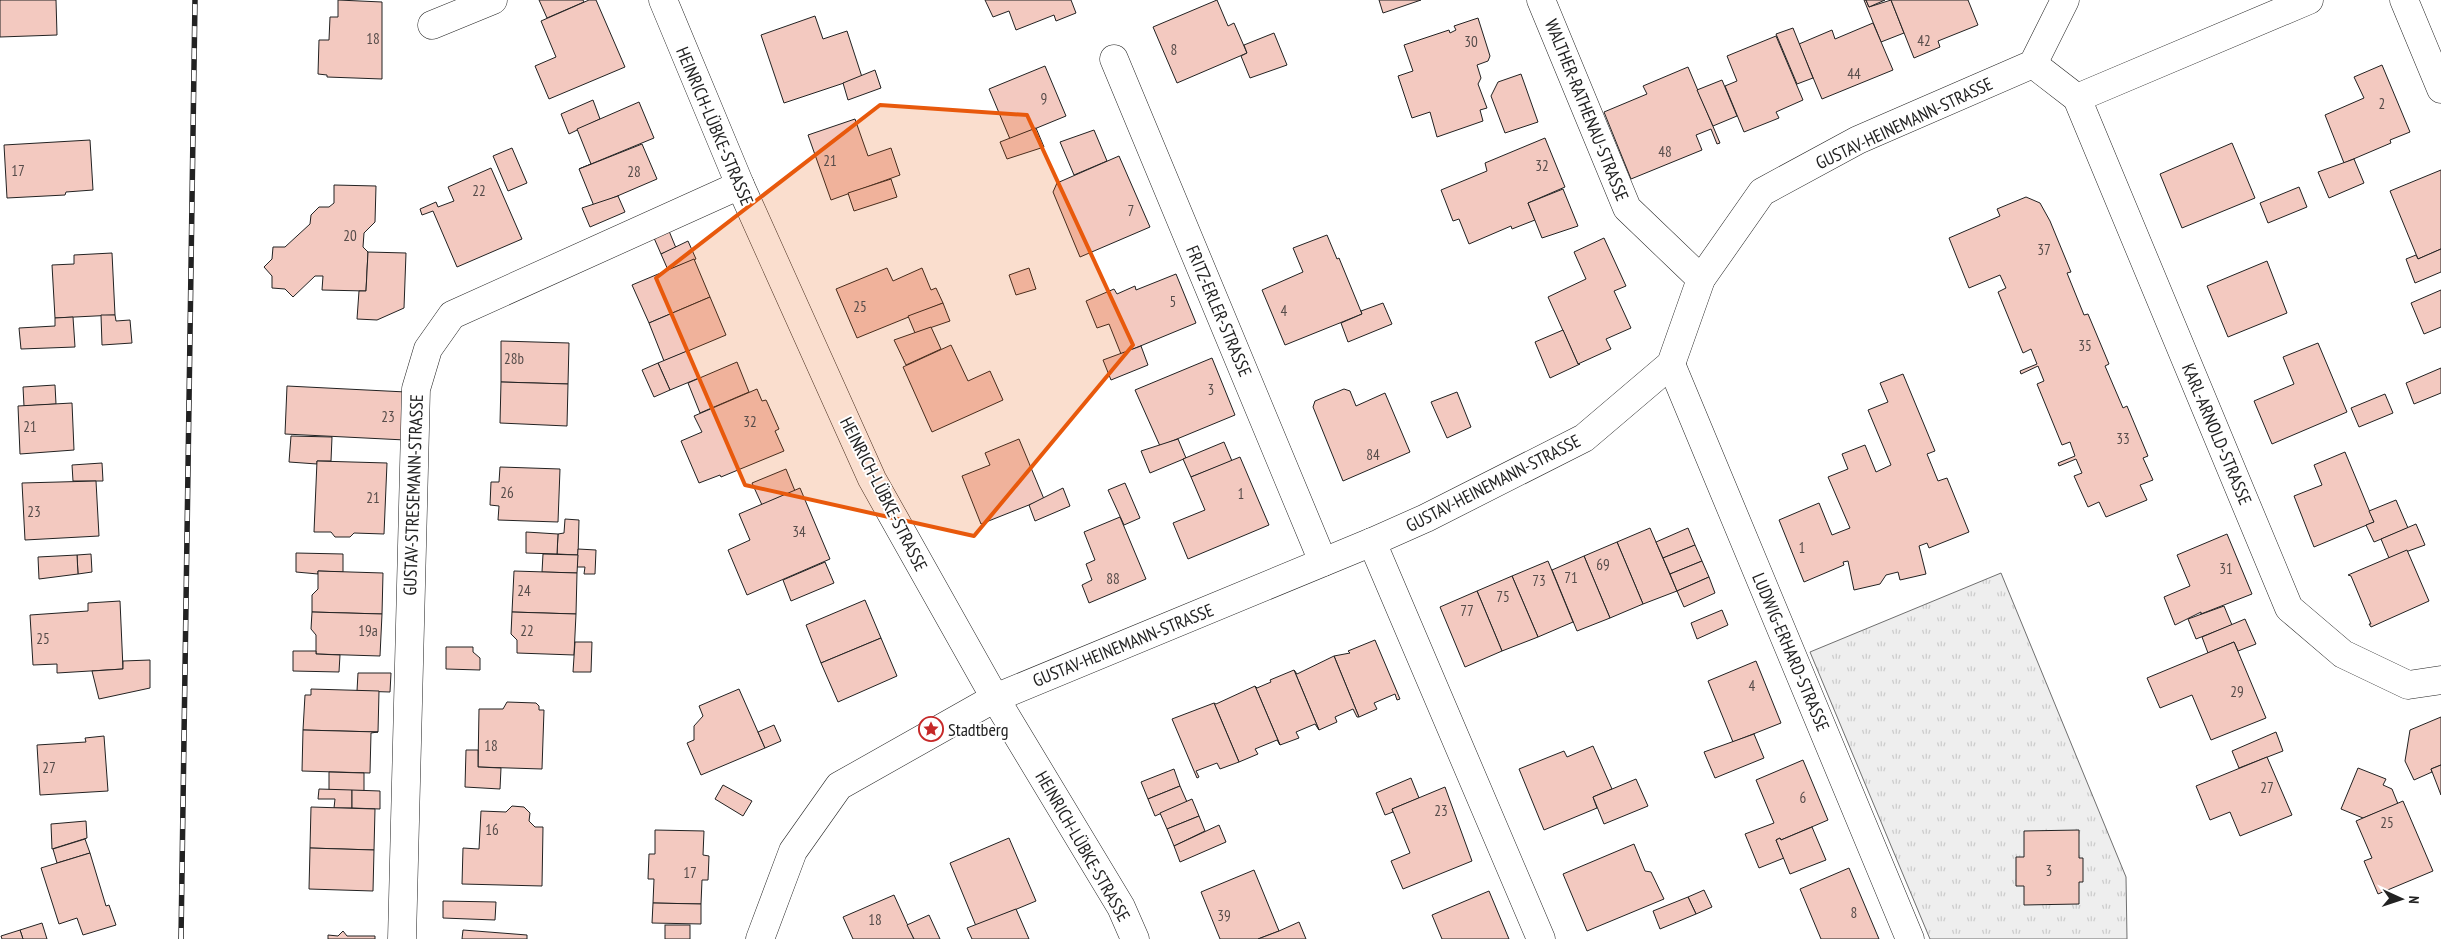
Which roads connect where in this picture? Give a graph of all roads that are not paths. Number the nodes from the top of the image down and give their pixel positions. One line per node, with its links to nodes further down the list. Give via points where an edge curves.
1 (493, 0): 7 (street)
2 (663, 0): 12 (street, HEINRICH-LÜBKE-STRASSE)
3 (1541, 0): 13 (street, WALTHER-RATHENAU-STRASSE, via 1627,208)
4 (2065, 0): 9 (street)
5 (2309, 0): 11 (street)
6 (2404, 0): 10 (street)
7 (432, 25)
8 (1114, 59): 16 (street, FRITZ-ERLER-STRASSE)
9 (2033, 64): 11 (street, KARL-ARNOLD-STRASSE); 13 (street, GUSTAV-HEINEMANN-STRASSE, via 1858,140 1762,192)
10 (2441, 89)
11 (2076, 98): 17 (street, KARL-ARNOLD-STRASSE, via 2289,608 2343,654 2408,685)
12 (740, 185): 18 (street, HEINRICH-LÜBKE-STRASSE, via 872,479); 19 (street, GUSTAV-STRESEMANN-STRASSE, via 452,315 428,350 416,389)
13 (1701, 279): 14 (street, GUSTAV-HEINEMANN-STRASSE)
14 (1671, 364): 15 (street, GUSTAV-HEINEMANN-STRASSE, via 1584,438); 23 (street, LUDWIG-ERHARD-STRASSE)
15 (1372, 542): 16 (street, GUSTAV-HEINEMANN-STRASSE); 22 (street)
16 (1323, 562): 18 (street, GUSTAV-HEINEMANN-STRASSE)
17 (2441, 680)
18 (995, 698): 20 (street, GUSTAV-HEINEMANN-STRASSE, via 839,786 793,851); 21 (street, HEINRICH-LÜBKE-STRASSE, via 1121,907)
19 (402, 939)
20 (760, 939)
21 (1135, 939)
22 (1541, 939)
23 (1910, 939)

